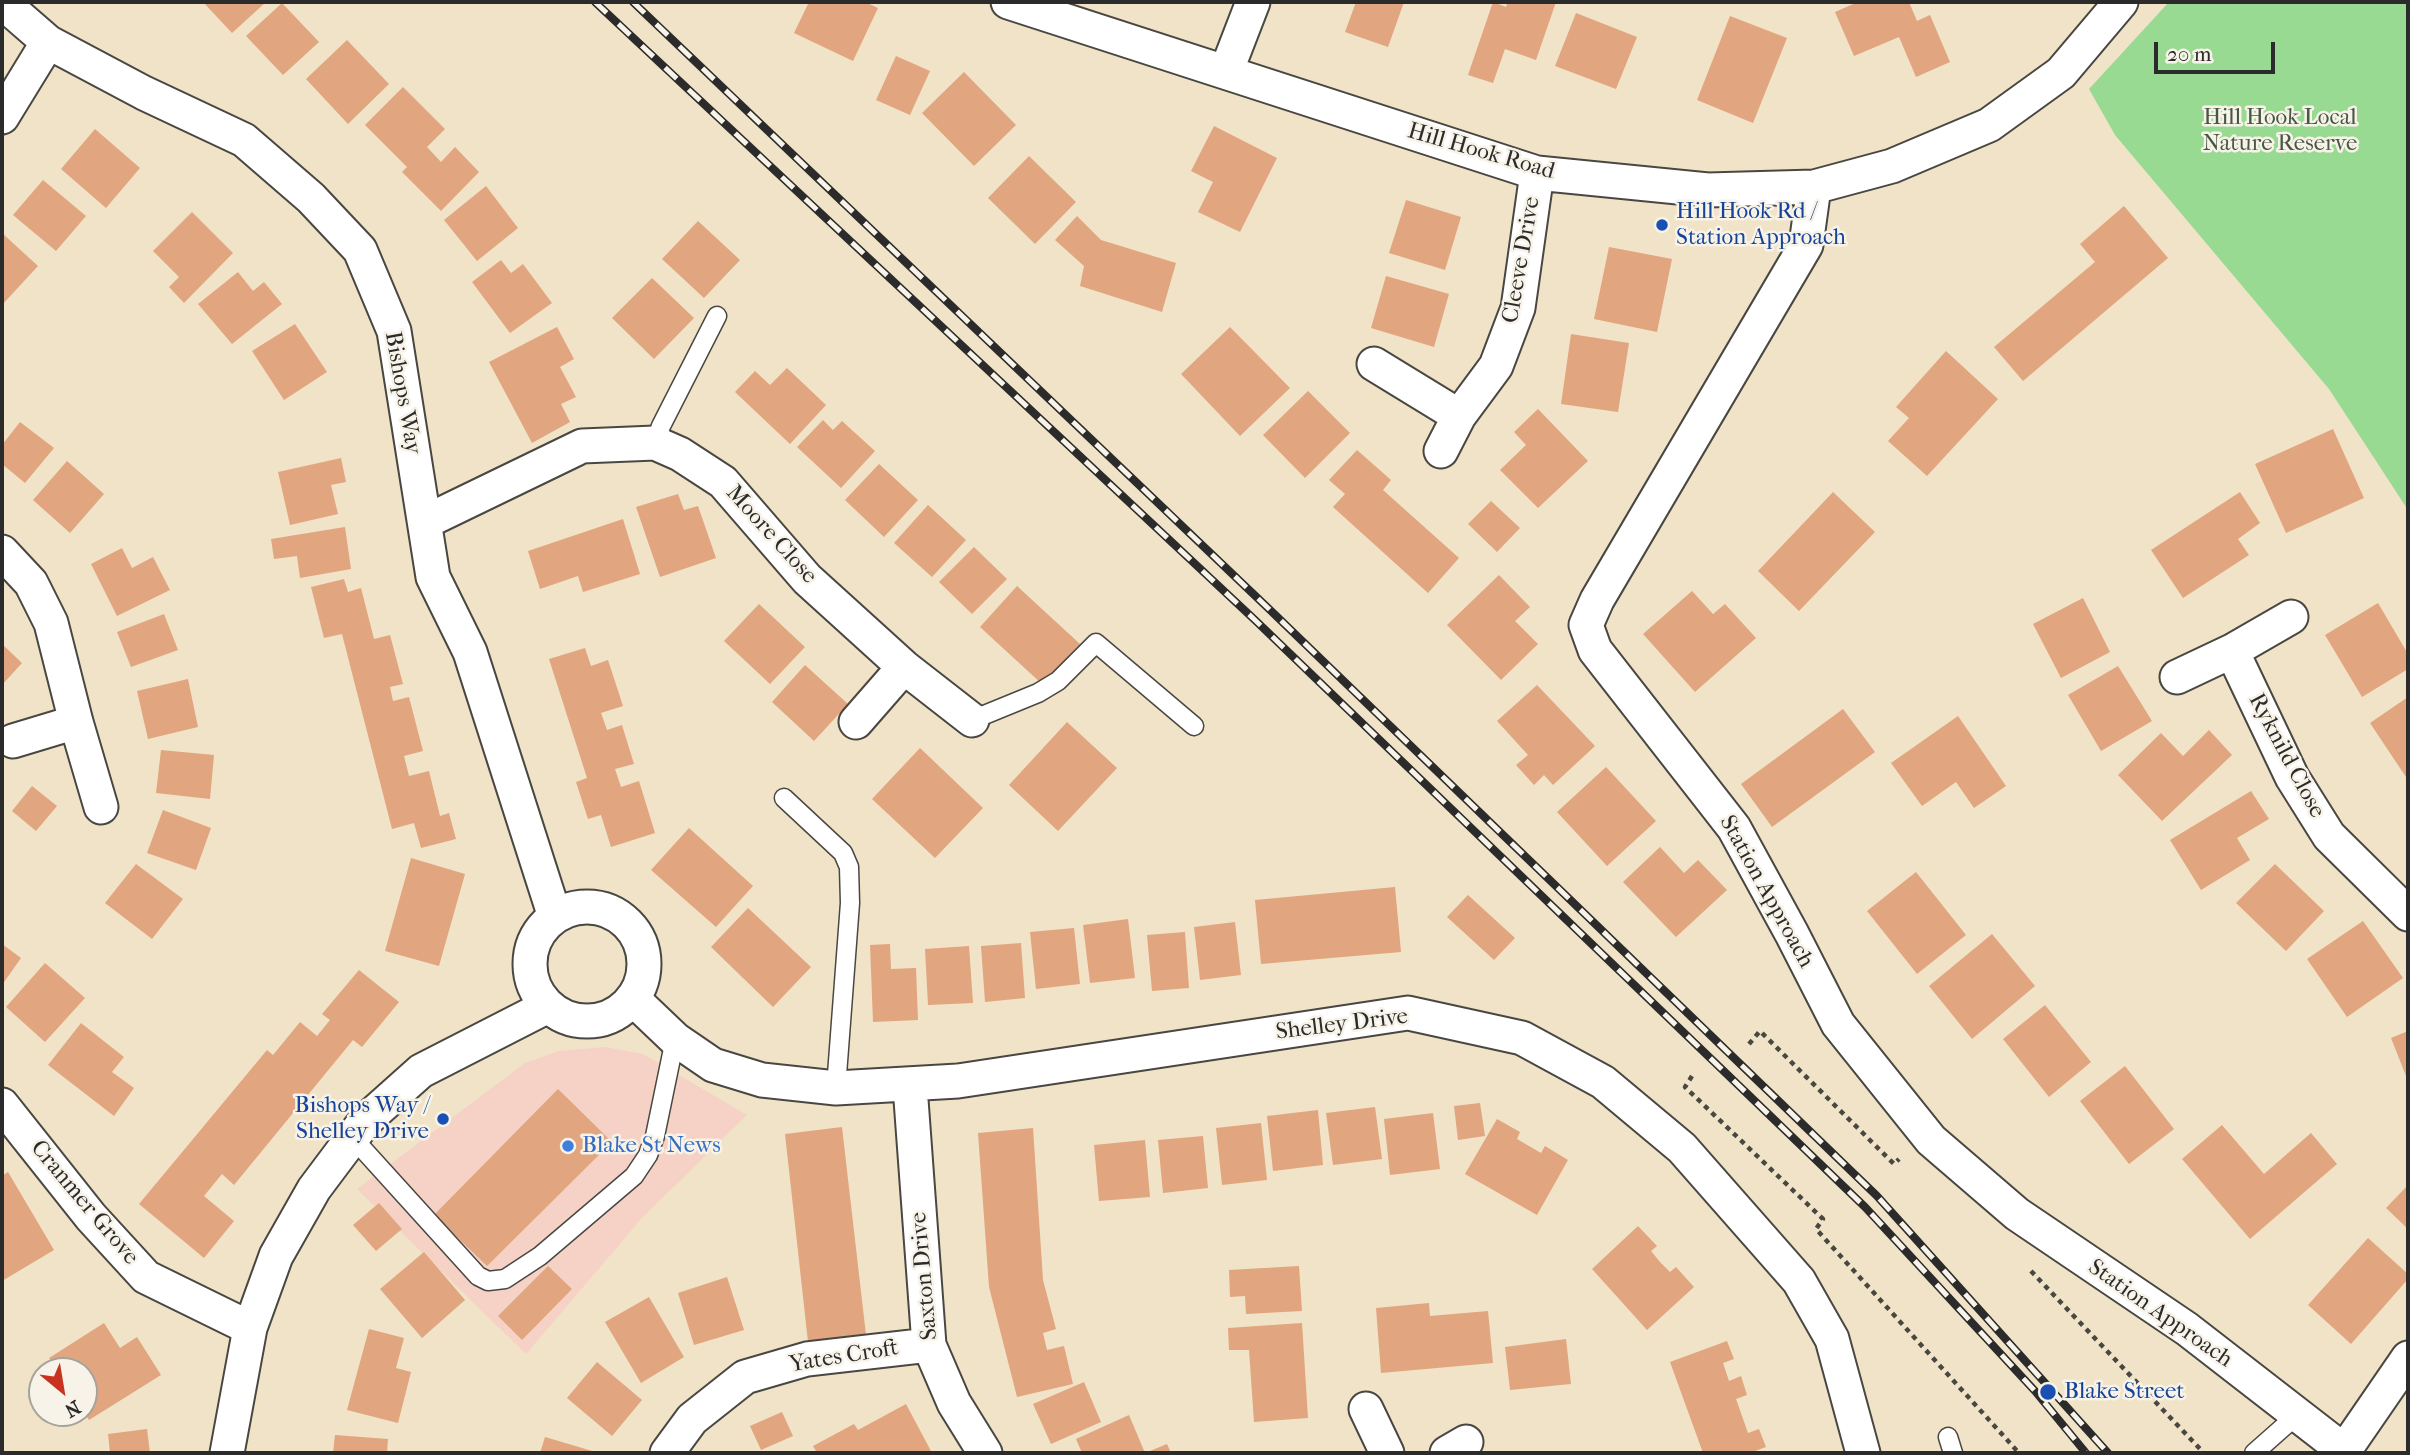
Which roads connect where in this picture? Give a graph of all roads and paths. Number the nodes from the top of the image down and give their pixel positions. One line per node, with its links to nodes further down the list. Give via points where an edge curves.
1 (2, 2): 5 (street, Bishops Way)
2 (1008, 2): 6 (street, Hill Hook Road)
3 (1252, 2): 6 (street)
4 (2120, 2): 9 (street, Hill Hook Road, via 2061,73 1989,125 1892,166)
5 (48, 42): 7 (street); 15 (street, Bishops Way, via 244,140 311,198 360,250 394,331)
6 (1226, 72): 8 (street, Hill Hook Road)
7 (2, 117)
8 (1537, 173): 9 (street, Hill Hook Road, via 1708,190); 12 (street, Cleeve Drive, via 1518,308 1496,366)
9 (1814, 187): 42 (street, Station Approach, via 1806,245 1597,600 1586,625 1595,650 1734,828 1838,1024 1931,1140 2017,1214 2187,1329)
10 (718, 316): 13 (lane)
11 (1374, 364): 12 (street)
12 (1459, 416): 14 (street, Cleeve Drive)
13 (655, 443): 15 (street, Moore Close, via 582,446); 19 (street, Moore Close, via 723,482 807,579)
14 (1441, 451)
15 (425, 522): 29 (street, Bishops Way, via 433,577 470,652)
16 (2, 552): 22 (street, via 31,583 51,623)
17 (2291, 617): 18 (street)
18 (2232, 651): 20 (street); 28 (street, Ryknild Close, via 2292,777 2329,836)
19 (904, 667): 21 (street, Moore Close); 23 (street)
20 (2176, 677)
21 (972, 720): 24 (lane, via 1058,681 1096,643)
22 (76, 722): 25 (street); 27 (street)
23 (856, 722)
24 (1194, 726)
25 (13, 741)
26 (784, 799): 35 (lane, via 843,853 849,867)
27 (101, 807)
28 (2408, 914)
29 (555, 917): 30 (street, via 591,907 624,919 639,938 645,961); 31 (street, via 536,938 530,962 534,987)
30 (633, 999): 31 (street, via 597,1021 573,1020); 32 (street, Shelley Drive)
31 (548, 1006): 37 (street, via 421,1071)
32 (675, 1040): 35 (street, Shelley Drive, via 725,1069 762,1080); 37 (lane, via 654,1136 634,1176 540,1256 505,1279 488,1281 478,1276)
33 (1692, 1076): 49 (path, via 1685,1087 1823,1219 1816,1229)
34 (909, 1086): 35 (street, Shelley Drive); 39 (street, Saxton Drive); 48 (street, Shelley Drive, via 1408,1013 1522,1038 1603,1082 1682,1148 1799,1281 1832,1339)
35 (836, 1088)
36 (2, 1105): 38 (street, Cranmer Grove, via 91,1217 146,1277)
37 (352, 1137): 38 (street, via 313,1189 276,1256)
38 (250, 1328): 44 (street)
39 (929, 1345): 45 (street, Yates Croft, via 807,1359 745,1377 692,1419); 46 (street, Saxton Drive, via 954,1403)
40 (2408, 1359): 43 (street)
41 (1366, 1409): 47 (street)
42 (2297, 1415): 43 (street, Station Approach); 50 (lane)
43 (2345, 1452)
44 (227, 1453)
45 (667, 1453)
46 (985, 1453)
47 (1387, 1453)
48 (1863, 1453)
49 (2019, 1453)
50 (2254, 1453)

